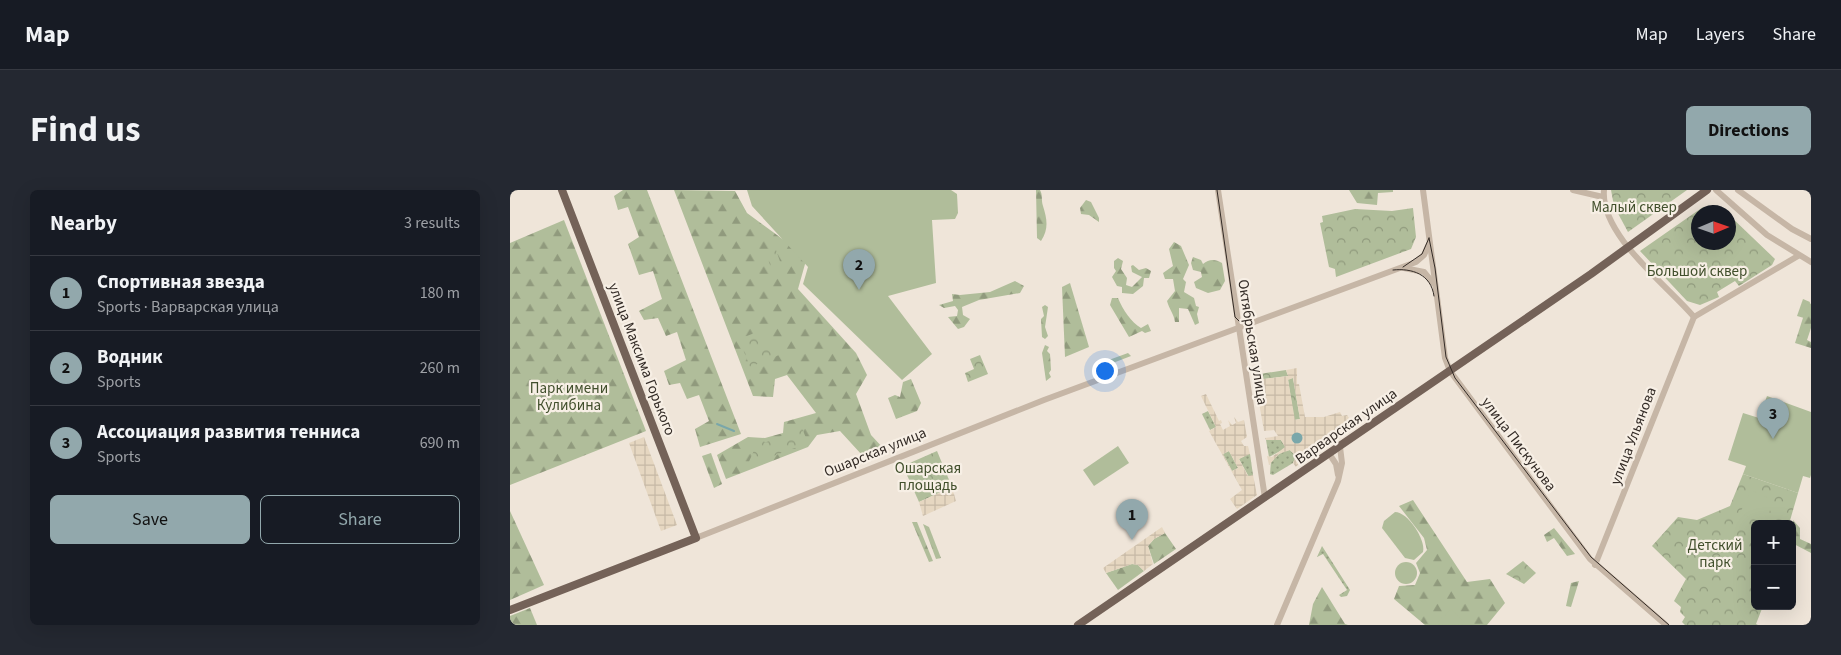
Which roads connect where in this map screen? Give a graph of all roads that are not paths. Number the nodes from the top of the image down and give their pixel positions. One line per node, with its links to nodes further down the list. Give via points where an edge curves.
1 (562, 190): 23 (main road, улица Максима Горького)
2 (1218, 190): 17 (street, Октябрьская улица)
3 (1423, 190): 10 (street, улица Пискунова)
4 (1573, 190): 8 (street)
5 (1707, 190): 11 (main road, Варварская улица)
6 (1716, 190): 12 (street)
7 (1738, 190): 9 (street)
8 (1604, 194): 11 (street, via 1608,213)
9 (1811, 239)
10 (1429, 241): 14 (street, via 1424,256); 15 (street, улица Пискунова)
11 (1627, 247): 16 (street); 18 (main road, Варварская улица)
12 (1798, 256): 13 (street); 16 (street)
13 (1811, 262)
14 (1400, 268): 15 (street, via 1424,272); 17 (street, Ошарская улица)
15 (1436, 289): 18 (street, улица Пискунова, via 1444,358)
16 (1694, 317): 24 (street, улица Ульянова)
17 (1237, 328): 22 (street, Октябрьская улица); 23 (street, Ошарская улица, via 1044,400)
18 (1450, 371): 19 (main road, Варварская улица); 24 (street, улица Пискунова)
19 (1340, 447): 20 (main road, Варварская улица); 21 (street, via 1342,463)
20 (1330, 455): 21 (street, via 1336,464); 22 (main road, Варварская улица)
21 (1338, 481): 27 (street)
22 (1265, 498): 26 (main road, Варварская улица)
23 (696, 538): 25 (main road, Ошарская улица)
24 (1595, 565): 28 (street, улица Пискунова)
25 (510, 610)
26 (1078, 625)
27 (1278, 625)
28 (1666, 625)

